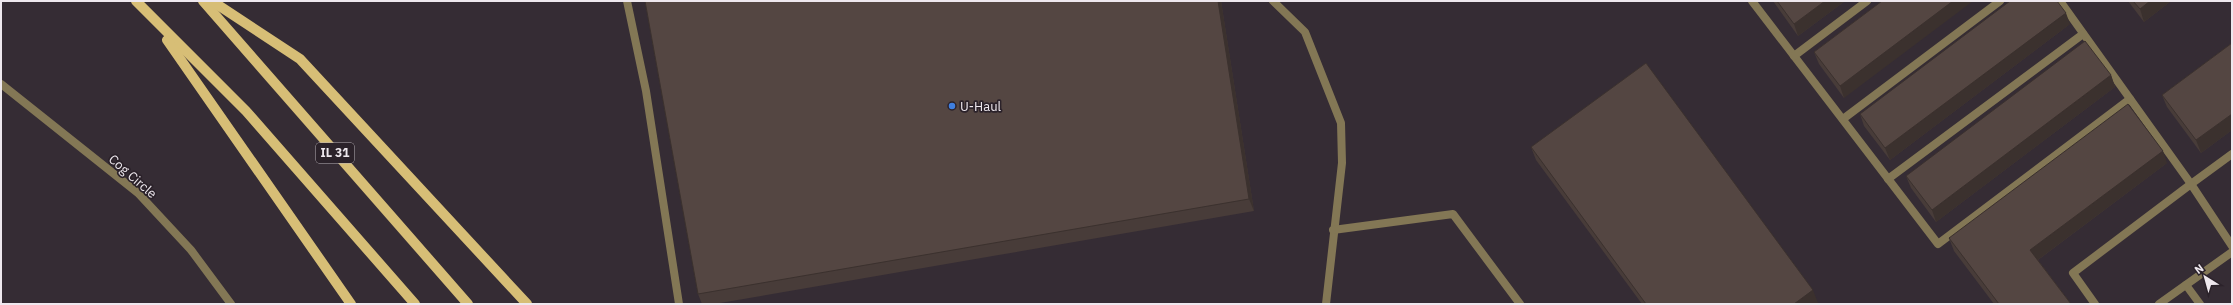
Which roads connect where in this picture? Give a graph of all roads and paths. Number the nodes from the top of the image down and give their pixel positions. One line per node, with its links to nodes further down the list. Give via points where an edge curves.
1 (136, 1): 10 (main road, IL 31)
2 (203, 1): 26 (main road, IL 31)
3 (212, 1): 27 (main road, via 300,59)
4 (627, 1): 28 (lane, via 646,91)
5 (1273, 1): 19 (lane, via 1305,32 1341,123 1342,163)
6 (1752, 1): 12 (lane)
7 (1867, 1): 12 (lane)
8 (2000, 1): 15 (lane)
9 (2060, 1): 11 (lane)
10 (152, 19): 24 (main road); 25 (main road, IL 31, via 246,111)
11 (2083, 34): 14 (lane); 17 (lane)
12 (1794, 56): 15 (lane)
13 (1, 84): 23 (lane, Cog Circle, via 138,193 191,250)
14 (2130, 99): 17 (lane, via 1938,244); 18 (lane)
15 (1842, 119): 17 (lane)
16 (2232, 154): 18 (lane)
17 (1888, 179)
18 (2191, 184): 20 (lane); 31 (lane, via 2073,273)
19 (1333, 230): 29 (lane); 30 (lane, via 1453,214)
20 (2232, 246)
21 (2232, 252): 22 (lane)
22 (2186, 285): 32 (lane); 33 (lane)
23 (231, 304)
24 (351, 304)
25 (415, 304)
26 (468, 304)
27 (527, 304)
28 (678, 304)
29 (1326, 304)
30 (1520, 304)
31 (2096, 304)
32 (2159, 304)
33 (2200, 304)

